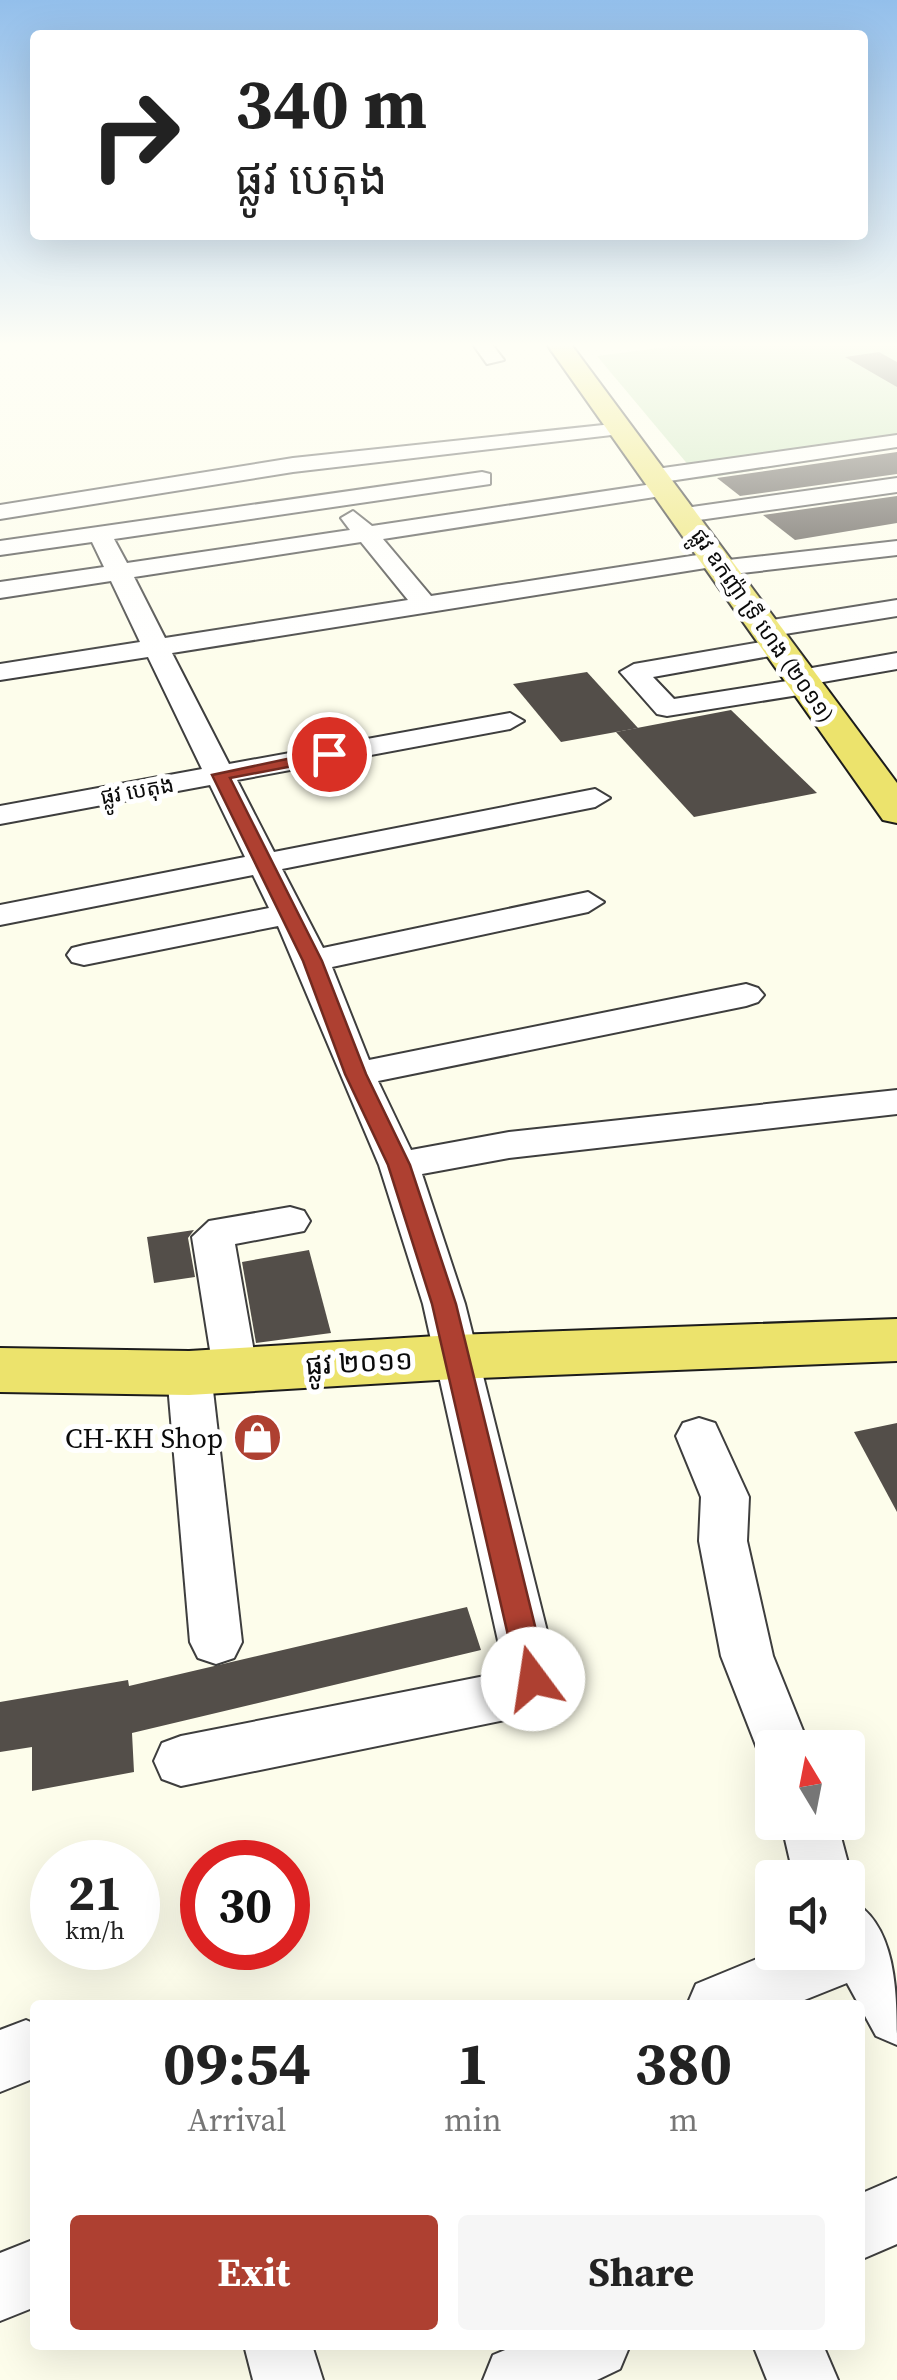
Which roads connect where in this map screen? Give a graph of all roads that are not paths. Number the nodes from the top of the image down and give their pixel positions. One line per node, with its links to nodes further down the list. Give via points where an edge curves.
1 (393, 454): 8 (street)
2 (640, 454): 7 (main road, ផ្លូវ ឧកញ៉ា ទ្រី ហេង (២០១១))
3 (840, 454): 7 (street)
4 (482, 479): 6 (street)
5 (897, 484): 7 (street)
6 (330, 489): 9 (street); 10 (street)
7 (669, 493): 10 (street); 13 (main road, ផ្លូវ ឧកញ៉ា ទ្រី ហេង (២០១១))
8 (0, 512)
9 (100, 534): 11 (street); 14 (street)
10 (367, 535): 14 (street); 16 (street)
11 (0, 548)
12 (897, 548): 13 (street)
13 (720, 564): 16 (street); 18 (main road, ផ្លូវ ឧកញ៉ា ទ្រី ហេង (២០១១))
14 (118, 572): 15 (street); 19 (street)
15 (0, 590)
16 (425, 605): 19 (street)
17 (897, 608): 18 (street)
18 (772, 638): 22 (main road, ផ្លូវ ឧកញ៉ា ទ្រី ហេង (២០១១)); 22 (street, via 734,656 634,672 667,708)
19 (156, 647): 21 (street); 24 (street)
20 (897, 662): 22 (street)
21 (0, 672)
22 (802, 682): 25 (main road, ផ្លូវ ឧកញ៉ា ទ្រី ហេង (២០១១))
23 (510, 720): 24 (street, ផ្លូវ បេតុង)
24 (220, 775): 28 (street, ផ្លូវ បេតុង); 29 (street)
25 (887, 781): 27 (main road, ផ្លូវ ឧកញ៉ា ទ្រី ហេង (២០១១))
26 (595, 798): 29 (street)
27 (897, 812)
28 (0, 815)
29 (263, 861): 31 (street); 32 (street)
30 (588, 902): 34 (street)
31 (289, 914): 33 (street); 34 (street)
32 (0, 915)
33 (84, 954)
34 (312, 961): 36 (street)
35 (746, 996): 36 (street)
36 (356, 1074): 38 (street)
37 (897, 1102): 38 (street, via 508,1145)
38 (399, 1165): 41 (street)
39 (290, 1221): 43 (street, via 213,1237)
40 (897, 1340): 41 (main road, ផ្លូវ ២០១១)
41 (454, 1357): 43 (main road, ផ្លូវ ២០១១); 47 (street, via 532,1684 520,1693)
42 (0, 1370): 43 (main road, ផ្លូវ ២០១១)
43 (212, 1371): 45 (street)
44 (698, 1436): 46 (street, via 725,1497 723,1541 747,1656)
45 (216, 1642)
46 (776, 1730)
47 (181, 1761)
48 (865, 1956): 51 (street)
49 (786, 1970): 50 (street)
50 (727, 2000)
51 (897, 2015)
52 (897, 2210): 53 (street)
53 (865, 2225)
54 (30, 2275): 55 (street)
55 (0, 2287)
56 (279, 2350): 58 (street)
57 (789, 2350): 59 (street)
58 (288, 2380)
59 (803, 2380)

